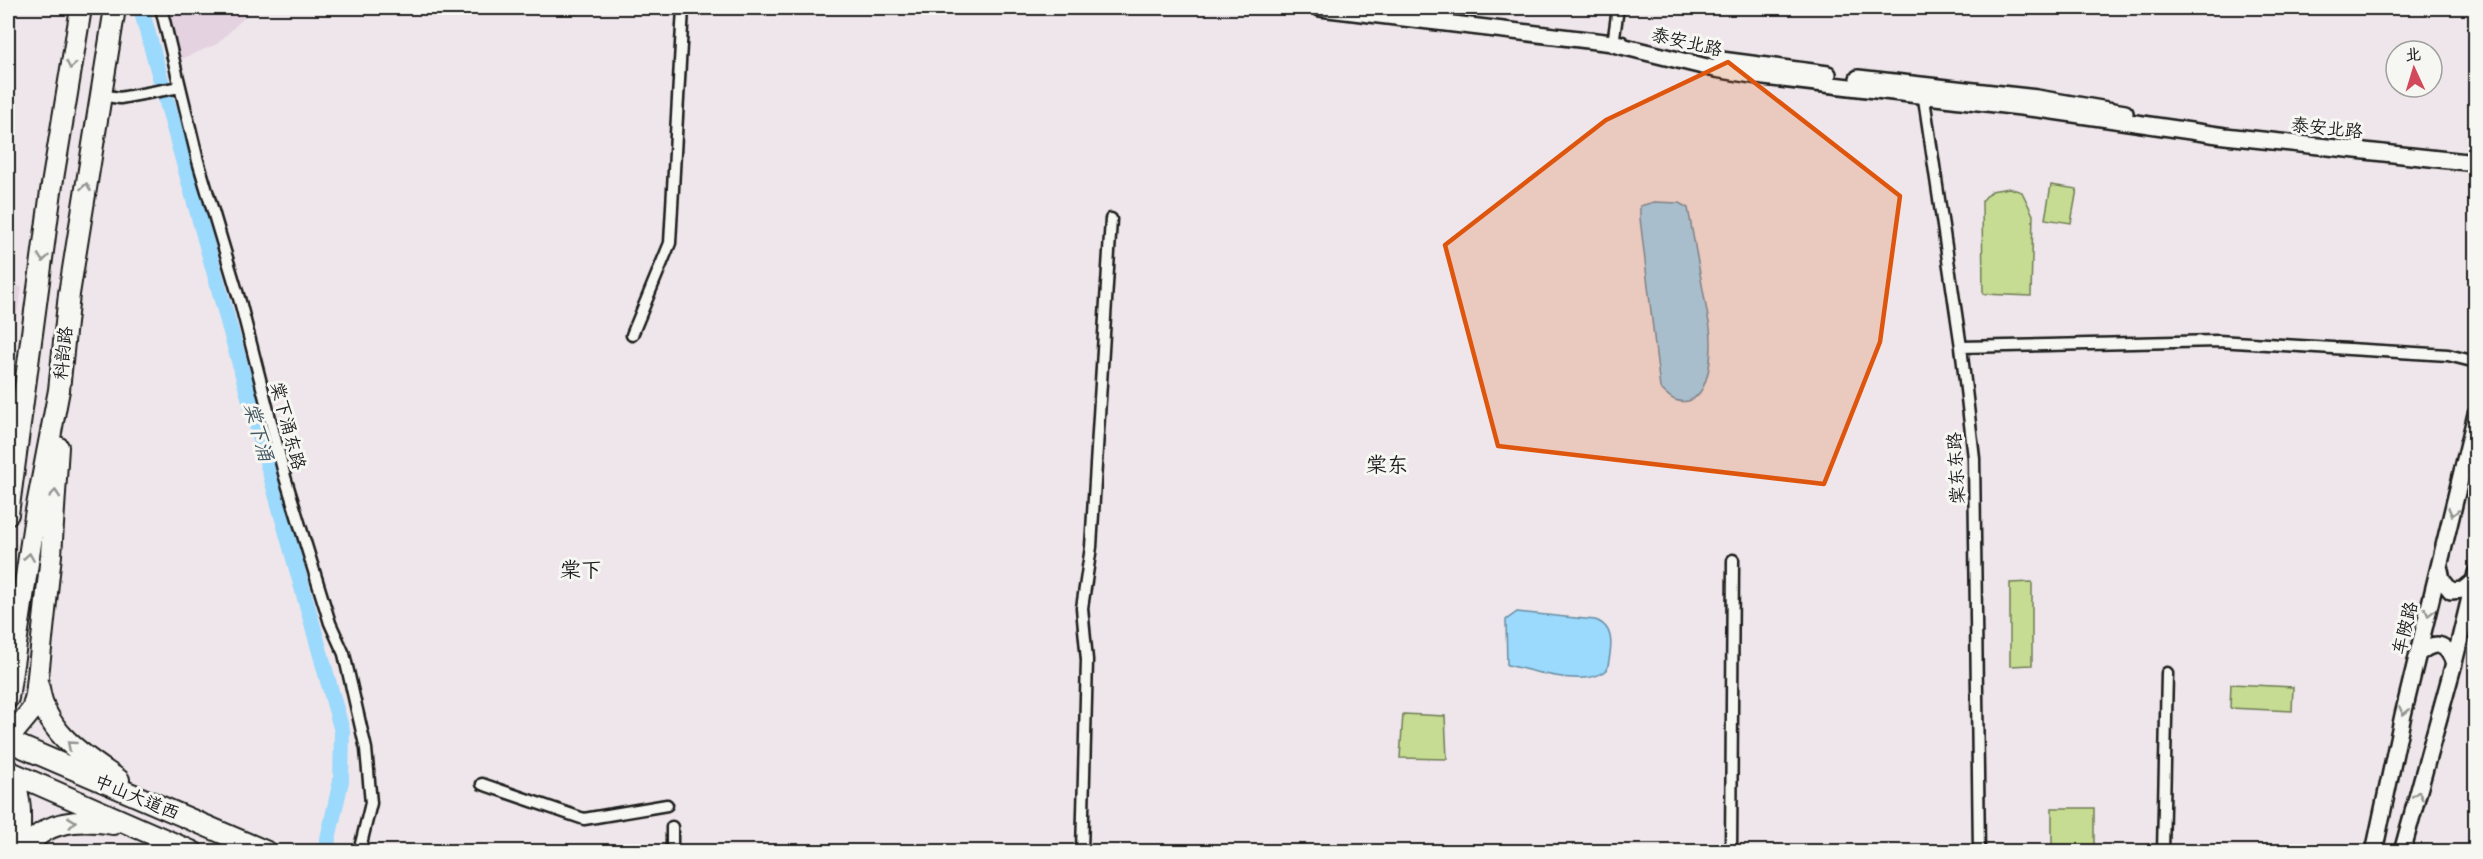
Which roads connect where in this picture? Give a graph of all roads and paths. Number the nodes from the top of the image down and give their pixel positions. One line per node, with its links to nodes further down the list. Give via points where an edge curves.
1 (81, 8): 19 (highway, 科韵路, one-way to 19, via 51,191)
2 (115, 8): 11 (highway, 科韵路)
3 (161, 8): 9 (street, 棠下涌东路)
4 (683, 8): 14 (street, via 670,243)
5 (1320, 8): 7 (street, 泰安北路)
6 (1618, 8): 8 (street)
7 (1398, 12): 8 (street, 泰安北路)
8 (1613, 44): 10 (street, 泰安北路, via 1734,73)
9 (179, 87): 11 (street, via 120,98); 44 (street, 棠下涌东路, via 289,494 330,624 344,654 361,728 371,803)
10 (1923, 91): 12 (street, 泰安北路, via 2175,130); 15 (street, 棠东东路)
11 (100, 95): 17 (highway, 科韵路, one-way to 11, via 69,294)
12 (2475, 163)
13 (1111, 219): 46 (street, via 1090,547 1082,608 1087,660)
14 (632, 336)
15 (1961, 347): 16 (street, via 2218,341 2448,356); 48 (street, 棠东东路, via 1974,458)
16 (2475, 362)
17 (59, 390): 28 (highway, one-way to 17, via 57,473); 29 (highway, 科韵路, one-way to 17, via 35,516)
18 (2475, 414): 23 (street, 车陂路, one-way to 23)
19 (21, 430): 20 (highway); 21 (highway, 科韵路)
20 (8, 461)
21 (8, 514)
22 (1733, 560): 47 (street)
23 (2440, 570): 24 (street, via 2451,591 2463,590); 25 (street, 车陂路, one-way to 25)
24 (2474, 577): 26 (street)
25 (2418, 654): 26 (street, via 2428,646 2440,644 2446,647); 50 (street, 车陂路, one-way to 50)
26 (2454, 663): 51 (street, one-way to 26)
27 (2167, 674): 49 (street)
28 (39, 678): 30 (highway, via 35,704); 36 (highway, one-way to 28, via 60,735 43,706)
29 (8, 698)
30 (27, 717): 31 (highway); 32 (highway)
31 (8, 724)
32 (8, 740): 33 (highway, 中山大道西)
33 (32, 752): 34 (highway); 36 (highway, 中山大道西)
34 (12, 780): 38 (highway, 中山大道西); 40 (highway)
35 (482, 784): 37 (street, via 584,819)
36 (153, 804): 43 (highway, 中山大道西)
37 (667, 805)
38 (137, 827): 41 (highway, one-way to 38, via 34,838 62,823 96,821); 42 (highway, 中山大道西)
39 (672, 827): 45 (street)
40 (19, 852)
41 (25, 852)
42 (193, 852)
43 (267, 852)
44 (359, 852)
45 (672, 852)
46 (1082, 852)
47 (1731, 852)
48 (1979, 852)
49 (2163, 852)
50 (2374, 852)
51 (2402, 852)

